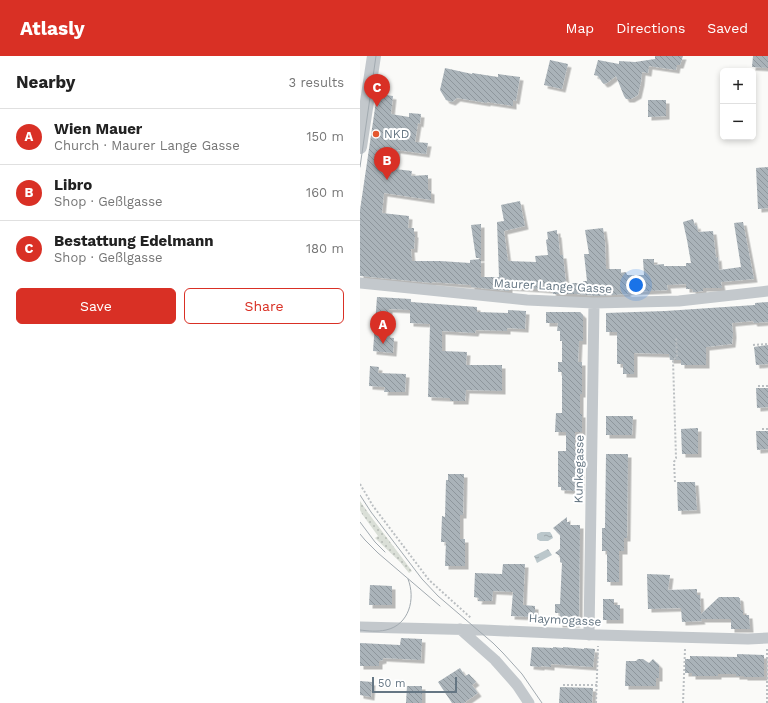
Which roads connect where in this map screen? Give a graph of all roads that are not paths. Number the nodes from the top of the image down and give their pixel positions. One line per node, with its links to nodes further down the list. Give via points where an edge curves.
1 (374, 56): 2 (street)
2 (360, 147)
3 (360, 283): 5 (street, Maurer Lange Gasse, via 527,300)
4 (768, 291): 5 (street, Maurer Lange Gasse, via 679,301)
5 (594, 303): 8 (street, Kunkegasse)
6 (360, 627): 7 (street, Haymogasse)
7 (460, 629): 8 (street, Haymogasse); 10 (street, via 494,660 517,685)
8 (594, 635): 9 (street, Haymogasse)
9 (768, 638)
10 (529, 703)

